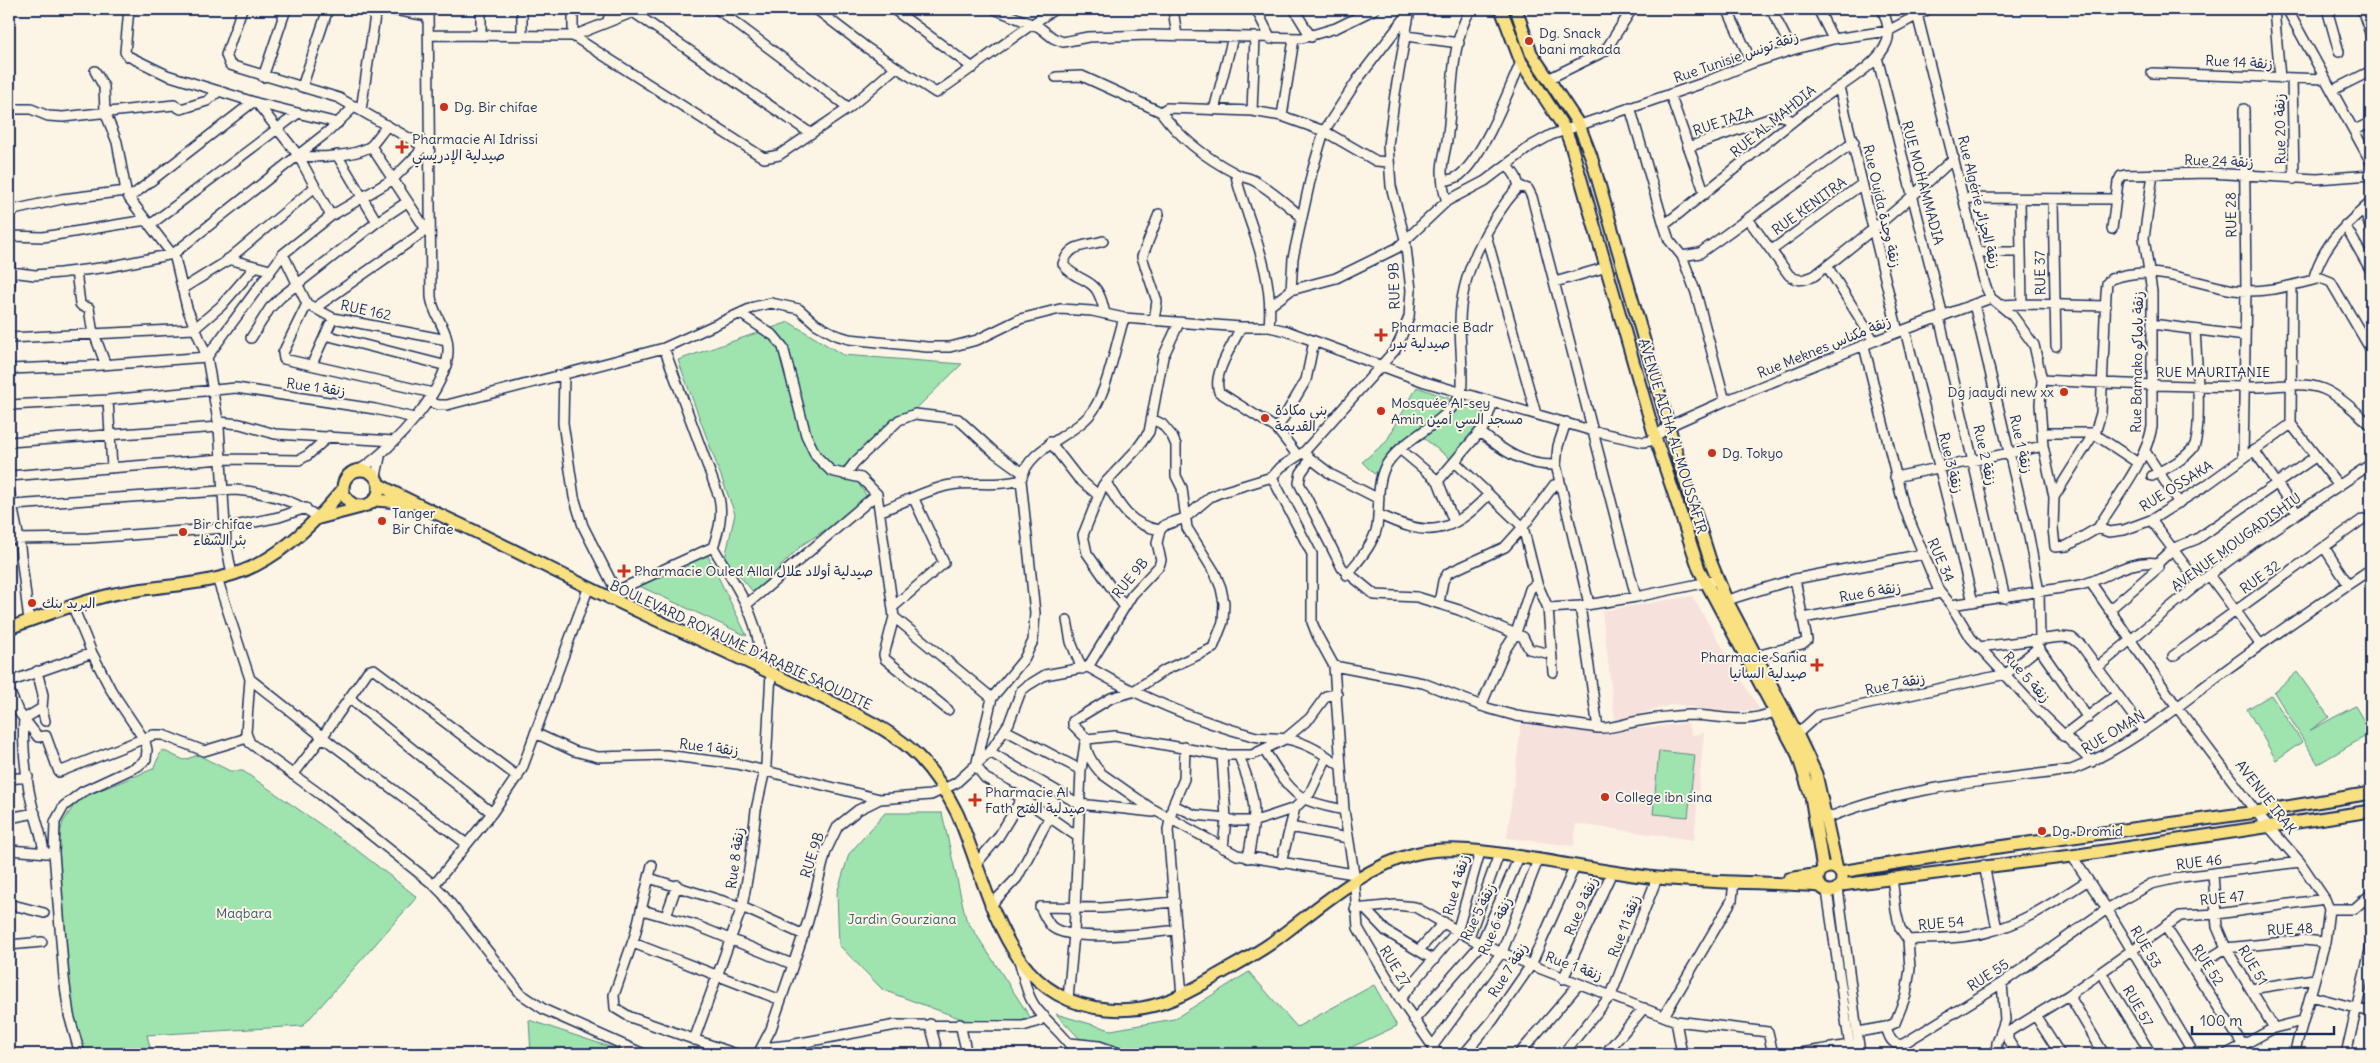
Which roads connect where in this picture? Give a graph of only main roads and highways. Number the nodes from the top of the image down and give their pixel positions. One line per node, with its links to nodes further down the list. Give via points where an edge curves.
1 (1501, 9): 9 (main road, AVENUE AICHA AL-MOUSSAFIR, via 1521,62 1564,129 1655,437 1706,584)
2 (1519, 10): 9 (main road, AVENUE AICHA AL-MOUSSAFIR, via 1531,53 1579,125 1602,190 1669,426 1718,579)
3 (378, 481): 4 (main road, via 370,471 361,469 348,475); 5 (main road); 6 (main road, BOULEVARD ROYAUME D'ARABIE SAOUDITE)
4 (343, 489): 7 (main road, via 350,503); 8 (main road)
5 (376, 500): 6 (main road, BOULEVARD ROYAUME D'ARABIE SAOUDITE); 7 (main road)
6 (414, 504): 17 (main road, BOULEVARD ROYAUME D'ARABIE SAOUDITE, via 588,589 613,595 883,728 922,760 944,790 956,812 990,906 1018,957 1035,977 1068,999 1093,1007 1122,1010 1154,1006 1182,996 1264,948 1355,878 1412,854 1447,849 1480,852 1657,878)
7 (365, 506): 8 (main road)
8 (319, 518): 10 (main road, via 266,559 232,575 128,591)
9 (1722, 602): 11 (main road, AVENUE AICHA AL-MOUSSAFIR)
10 (9, 628)
11 (1752, 659): 16 (main road, AVENUE AICHA AL-MOUSSAFIR, via 1797,734 1816,774); 17 (main road, AVENUE AICHA AL-MOUSSAFIR, via 1807,777)
12 (2371, 793): 14 (main road)
13 (2371, 811): 15 (main road, BOULEVARD ROYAUME D'ARABIE SAOUDITE)
14 (2046, 842): 15 (main road); 16 (main road)
15 (2044, 858): 17 (main road, BOULEVARD ROYAUME D'ARABIE SAOUDITE)
16 (1839, 871): 17 (main road, AVENUE AICHA AL-MOUSSAFIR, via 1842,878); 17 (main road, via 1831,867)
17 (1828, 882)

